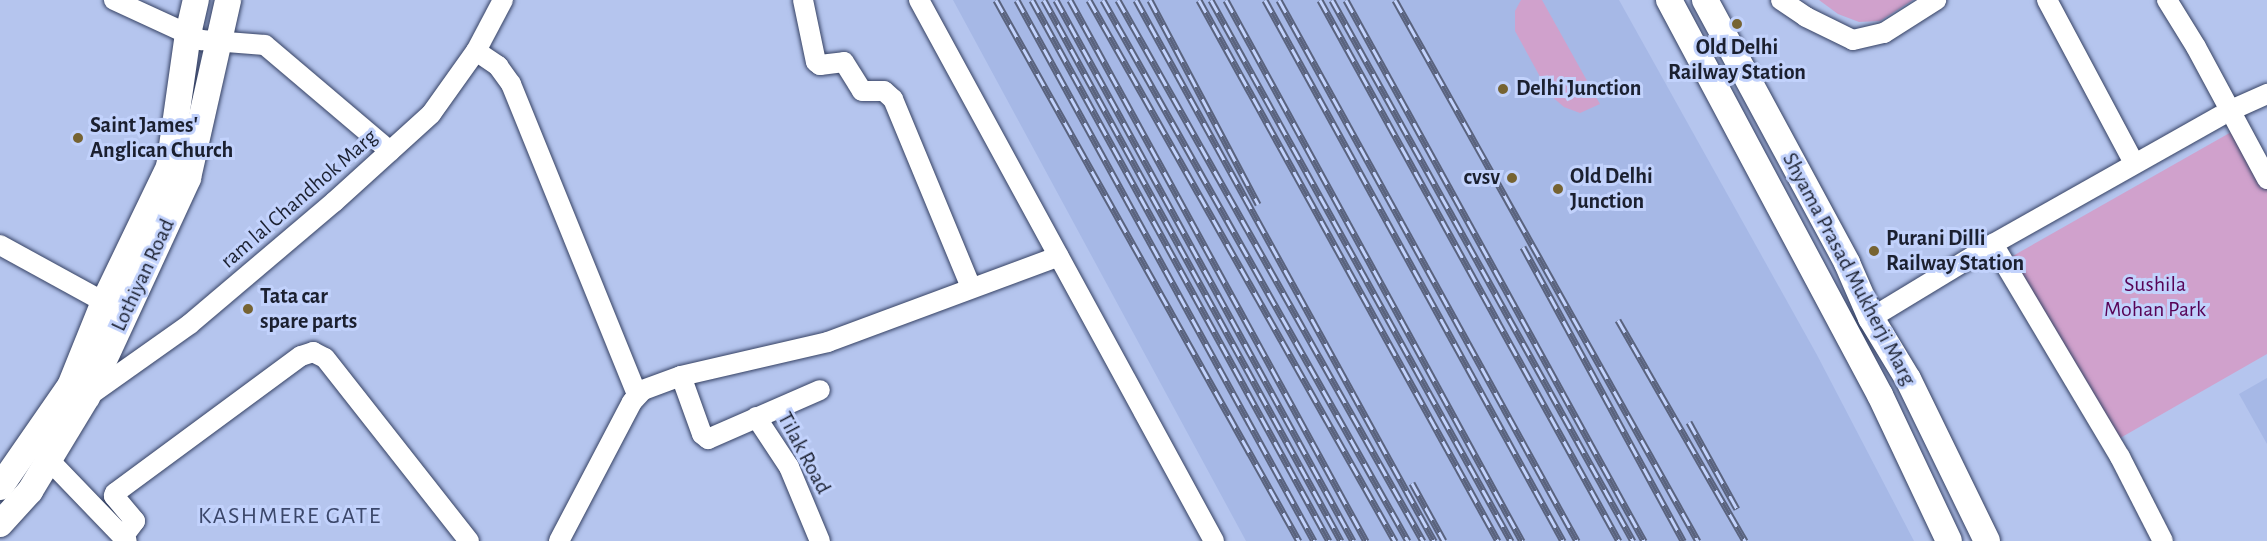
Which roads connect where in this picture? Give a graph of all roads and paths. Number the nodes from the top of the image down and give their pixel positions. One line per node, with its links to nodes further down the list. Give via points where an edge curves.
1 (114, 0): 13 (street)
2 (196, 0): 13 (main road, Lothiyan Road)
3 (228, 0): 14 (main road, Lothiyan Road)
4 (503, 0): 15 (street, ram lal Chandhok Marg)
5 (803, 0): 24 (street, via 818,65 844,62 862,91 884,91 893,99)
6 (919, 0): 23 (street)
7 (1670, 0): 40 (main road, Shyama Prasad Mukherji Marg, via 1880,394)
8 (1706, 0): 26 (main road, Shyama Prasad Mukherji Marg, via 1847,264)
9 (1781, 0): 10 (street, via 1853,40 1884,33)
10 (1936, 0)
11 (2047, 0): 19 (street)
12 (2167, 0): 17 (street)
13 (188, 34): 14 (street); 25 (main road, Lothiyan Road, via 169,167)
14 (219, 42): 18 (street, via 265,45 276,52); 30 (main road, Lothiyan Road, via 188,178)
15 (476, 51): 18 (street, ram lal Chandhok Marg, via 431,114); 29 (street, via 498,66 511,84)
16 (2267, 94): 17 (street)
17 (2224, 113): 19 (street); 20 (street)
18 (390, 151): 30 (street, ram lal Chandhok Marg, via 190,324)
19 (2134, 163): 21 (street)
20 (2267, 179)
21 (1993, 244): 26 (street); 42 (street, via 2120,457)
22 (0, 245): 25 (street)
23 (1059, 256): 24 (street); 39 (street)
24 (971, 287): 27 (street, via 828,342)
25 (104, 302): 33 (main road, Lothiyan Road, via 70,386)
26 (1871, 318): 41 (main road, Shyama Prasad Mukherji Marg, via 1908,379)
27 (681, 376): 29 (street); 31 (street, via 704,437 710,439)
28 (819, 390): 31 (street, Tilak Road)
29 (637, 394): 37 (street)
30 (87, 397): 32 (main road, Lothiyan Road)
31 (756, 417): 38 (street, Tilak Road, via 789,467)
32 (49, 460): 34 (main road, Lothiyan Road, via 30,491); 35 (street)
33 (0, 488)
34 (0, 524)
35 (125, 539): 36 (street, via 135,521 115,493 301,356 313,352 325,358)
36 (469, 541)
37 (559, 541)
38 (820, 541)
39 (1214, 541)
40 (1949, 541)
41 (1987, 541)
42 (2163, 541)

